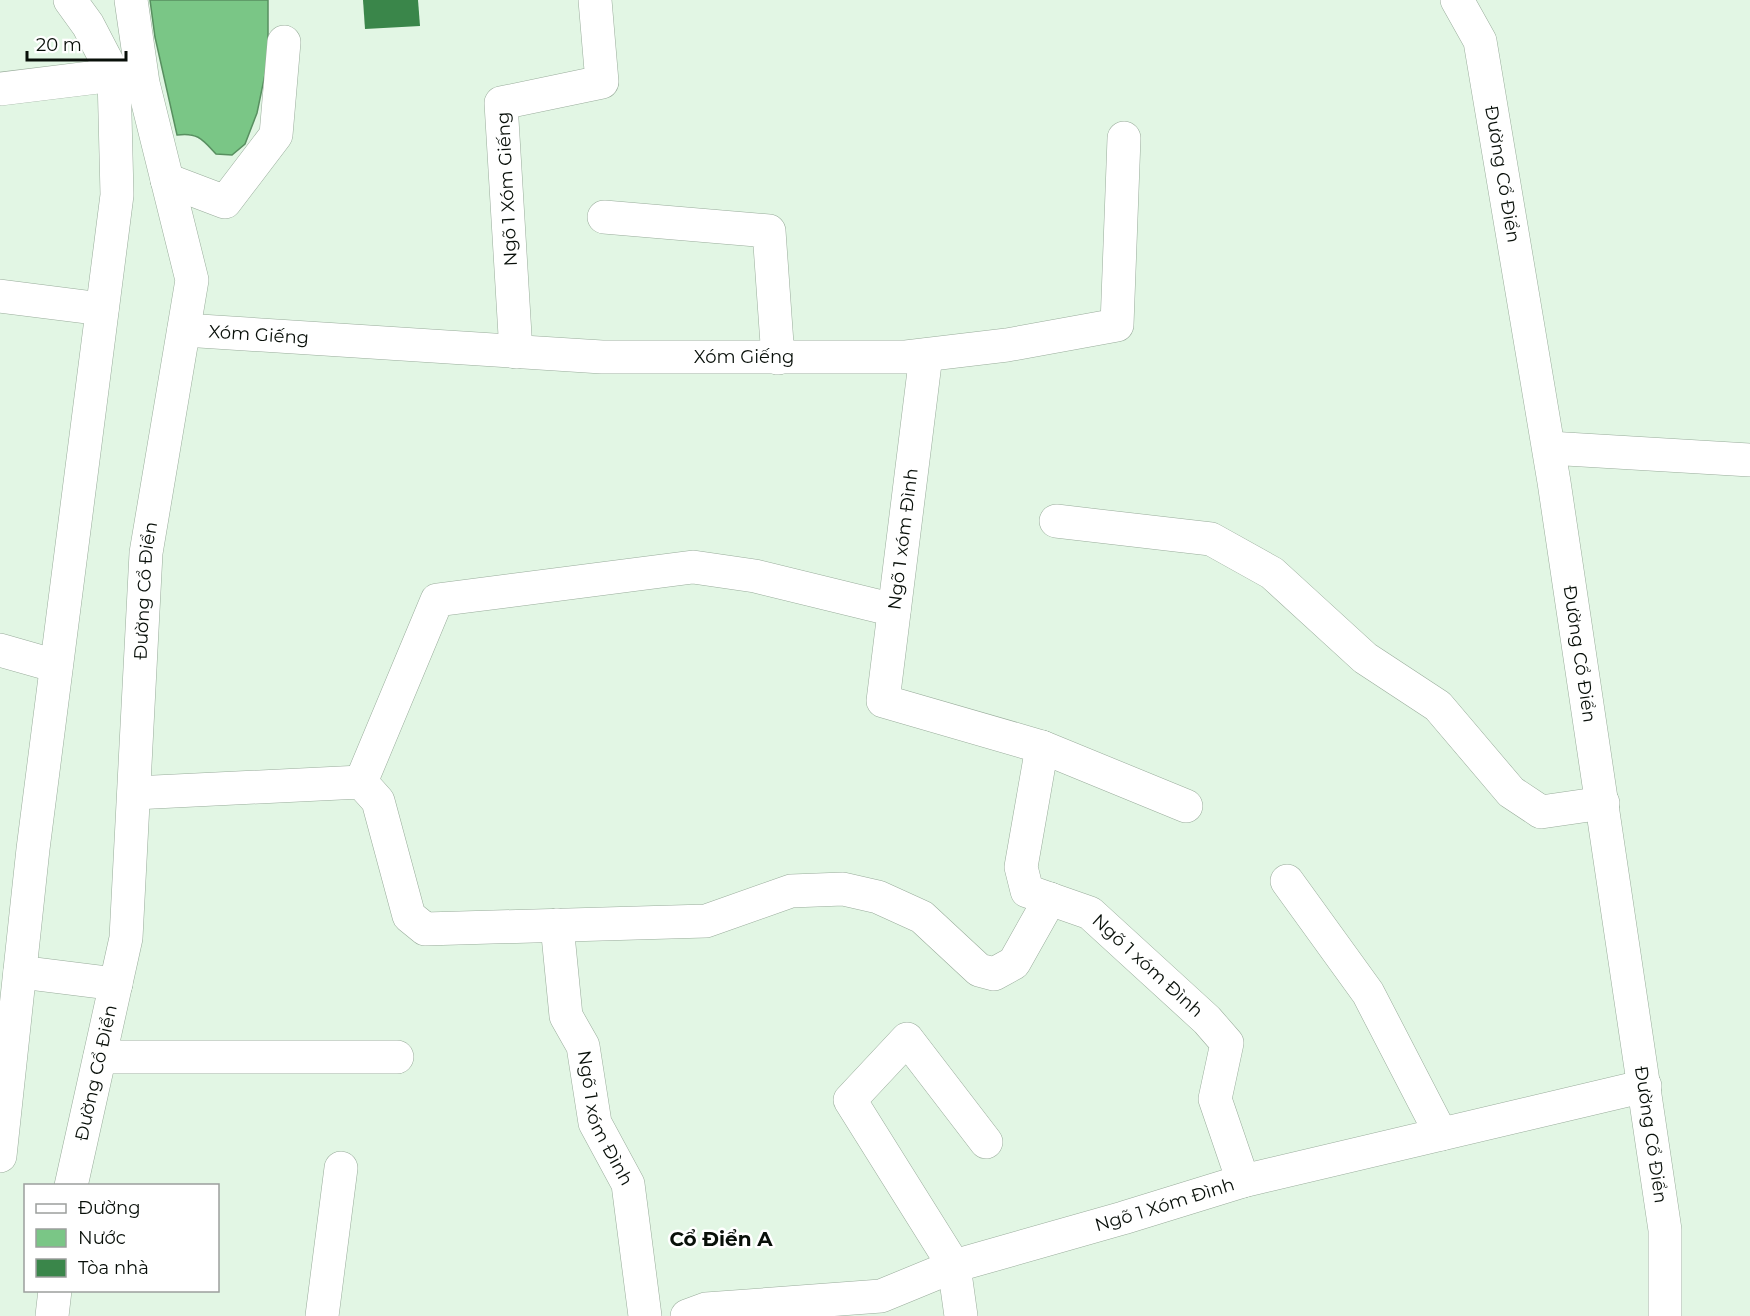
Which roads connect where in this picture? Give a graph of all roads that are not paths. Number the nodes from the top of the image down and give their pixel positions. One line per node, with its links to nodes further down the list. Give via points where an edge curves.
1 (70, 0): 6 (street)
2 (131, 0): 6 (street, Đường Cổ Điển)
3 (595, 0): 14 (street, Ngõ 1 Xóm Giếng, via 602,82 501,103)
4 (1457, 0): 17 (street, Đường Cổ Điển, via 1480,41)
5 (284, 42): 9 (street, via 276,135 225,202)
6 (128, 79): 7 (street); 9 (street, Đường Cổ Điển); 12 (street)
7 (0, 89)
8 (1124, 138): 15 (street, Xóm Giếng, via 1116,325)
9 (167, 180): 13 (street, Đường Cổ Điển, via 192,280)
10 (604, 217): 16 (street, via 769,231)
11 (0, 296): 12 (street)
12 (102, 309): 22 (street)
13 (183, 330): 14 (street, Xóm Giếng); 25 (street, Đường Cổ Điển, via 146,553)
14 (516, 352): 16 (street, Xóm Giếng, via 602,357)
15 (926, 355): 16 (street, Xóm Giếng); 20 (street, Ngõ 1 xóm Đình)
16 (778, 358)
17 (1549, 448): 18 (street); 26 (street, Đường Cổ Điển)
18 (1750, 460)
19 (1056, 521): 26 (street, via 1211,539 1272,573 1365,658 1438,706 1511,792 1541,812)
20 (894, 610): 23 (street, Ngõ 1 xóm Đình, via 883,701); 24 (street, via 755,576 693,567 437,600)
21 (0, 650): 22 (street)
22 (57, 666): 31 (street)
23 (1042, 747): 27 (street, Ngõ 1 xóm Đình); 29 (street, Ngõ 1 xóm Đình, via 1021,867 1027,891)
24 (361, 782): 25 (street); 30 (street, via 378,801 409,916 425,928)
25 (134, 793): 32 (street, Đường Cổ Điển, via 126,938)
26 (1602, 803): 36 (street, Đường Cổ Điển)
27 (1186, 806)
28 (1287, 881): 37 (street, via 1368,993)
29 (1050, 899): 30 (street, via 1014,963 994,974 979,970 922,917 878,897 843,889 791,891 706,921); 41 (street, Ngõ 1 xóm Đình, via 1090,913 1227,1043 1215,1099)
30 (558, 925): 47 (street, Ngõ 1 xóm Đình, via 566,1016 583,1046 595,1123 628,1184)
31 (20, 972): 32 (street); 33 (street)
32 (116, 984): 34 (street, Đường Cổ Điển)
33 (5, 1054): 39 (street)
34 (100, 1057): 35 (street); 42 (street, Đường Cổ Điển)
35 (397, 1057)
36 (1645, 1086): 37 (street, Ngõ 1 Xóm Đình); 50 (street, Đường Cổ Điển, via 1665,1230)
37 (1441, 1134): 41 (street, Ngõ 1 Xóm Đình)
38 (986, 1142): 43 (street, via 907,1039 850,1100)
39 (0, 1156)
40 (341, 1168): 46 (street)
41 (1243, 1181): 43 (street, Ngõ 1 Xóm Đình)
42 (71, 1184)
43 (954, 1266): 48 (street, Ngõ 1 Xóm Đình, via 881,1296 706,1310); 49 (street)
44 (55, 1292): 45 (street)
45 (52, 1316)
46 (322, 1316)
47 (645, 1316)
48 (687, 1316)
49 (961, 1316)
50 (1665, 1316)

